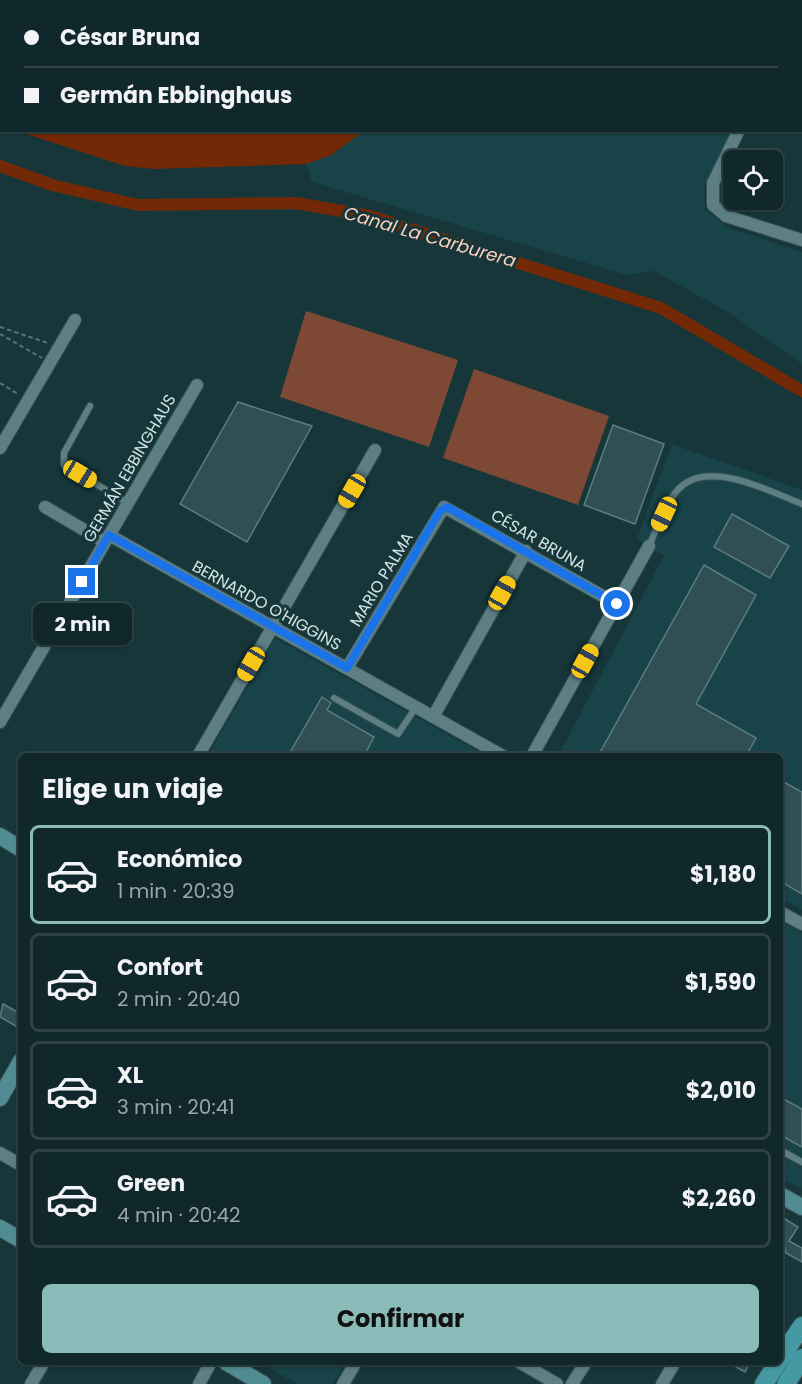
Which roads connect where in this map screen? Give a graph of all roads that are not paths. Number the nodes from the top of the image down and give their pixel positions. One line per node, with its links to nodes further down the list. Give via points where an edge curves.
1 (738, 132): 2 (street, via 713,183 713,205 726,216)
2 (802, 240)
3 (75, 320): 6 (street)
4 (197, 385): 8 (street, GERMÁN EBBINGHAUS)
5 (90, 406): 8 (lane, via 64,453 63,465)
6 (0, 448)
7 (375, 450): 16 (street)
8 (128, 503): 12 (street, GERMÁN EBBINGHAUS)
9 (802, 504): 13 (lane, via 736,479 709,475 682,485)
10 (45, 507): 12 (street, BERNARDO O'HIGGINS)
11 (444, 507): 14 (street, CÉSAR BRUNA); 17 (street, MARIO PALMA)
12 (107, 539): 16 (street, BERNARDO O'HIGGINS); 21 (street, GERMÁN EBBINGHAUS)
13 (650, 546): 15 (street)
14 (525, 551): 15 (street, CÉSAR BRUNA); 20 (street)
15 (617, 604): 24 (street)
16 (273, 627): 17 (street, BERNARDO O'HIGGINS); 22 (street)
17 (347, 668): 19 (street, BERNARDO O'HIGGINS)
18 (334, 698): 19 (lane, via 399,734)
19 (416, 707): 20 (street, BERNARDO O'HIGGINS)
20 (433, 717): 23 (street, BERNARDO O'HIGGINS)
21 (0, 722)
22 (200, 753)
23 (498, 753)
24 (534, 753)
25 (0, 836): 26 (street)
26 (18, 847)
27 (783, 914): 28 (street)
28 (802, 924)
29 (18, 1072): 30 (street)
30 (0, 1098)
31 (783, 1152): 33 (lane)
32 (0, 1153): 34 (street)
33 (802, 1162)
34 (18, 1163)
35 (783, 1197): 36 (street)
36 (802, 1207)
37 (0, 1228): 38 (street)
38 (18, 1238)
39 (799, 1329): 47 (main road)
40 (42, 1365): 48 (street)
41 (209, 1365): 49 (street)
42 (231, 1365): 50 (street)
43 (354, 1365): 51 (street)
44 (524, 1365): 52 (street)
45 (584, 1365): 53 (street)
46 (673, 1365): 54 (street)
47 (789, 1367): 55 (main road)
48 (31, 1384)
49 (199, 1384)
50 (263, 1384)
51 (343, 1384)
52 (557, 1384)
53 (572, 1384)
54 (662, 1384)
55 (764, 1384)

